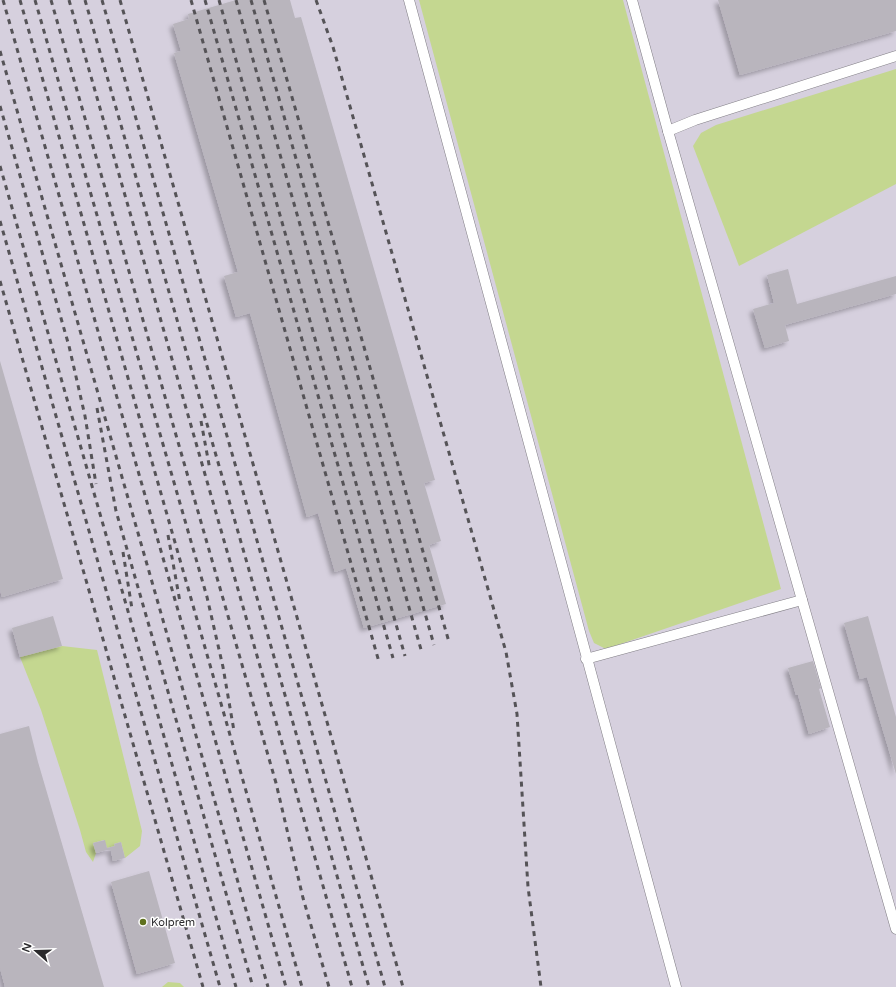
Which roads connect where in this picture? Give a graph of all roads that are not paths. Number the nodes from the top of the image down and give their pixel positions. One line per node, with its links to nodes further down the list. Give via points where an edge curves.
1 (409, 0): 6 (lane)
2 (632, 0): 4 (lane)
3 (896, 56): 4 (lane, via 694,120)
4 (668, 131): 5 (lane)
5 (802, 600): 6 (lane); 7 (lane)
6 (586, 659): 8 (lane)
7 (896, 929)
8 (676, 987)

